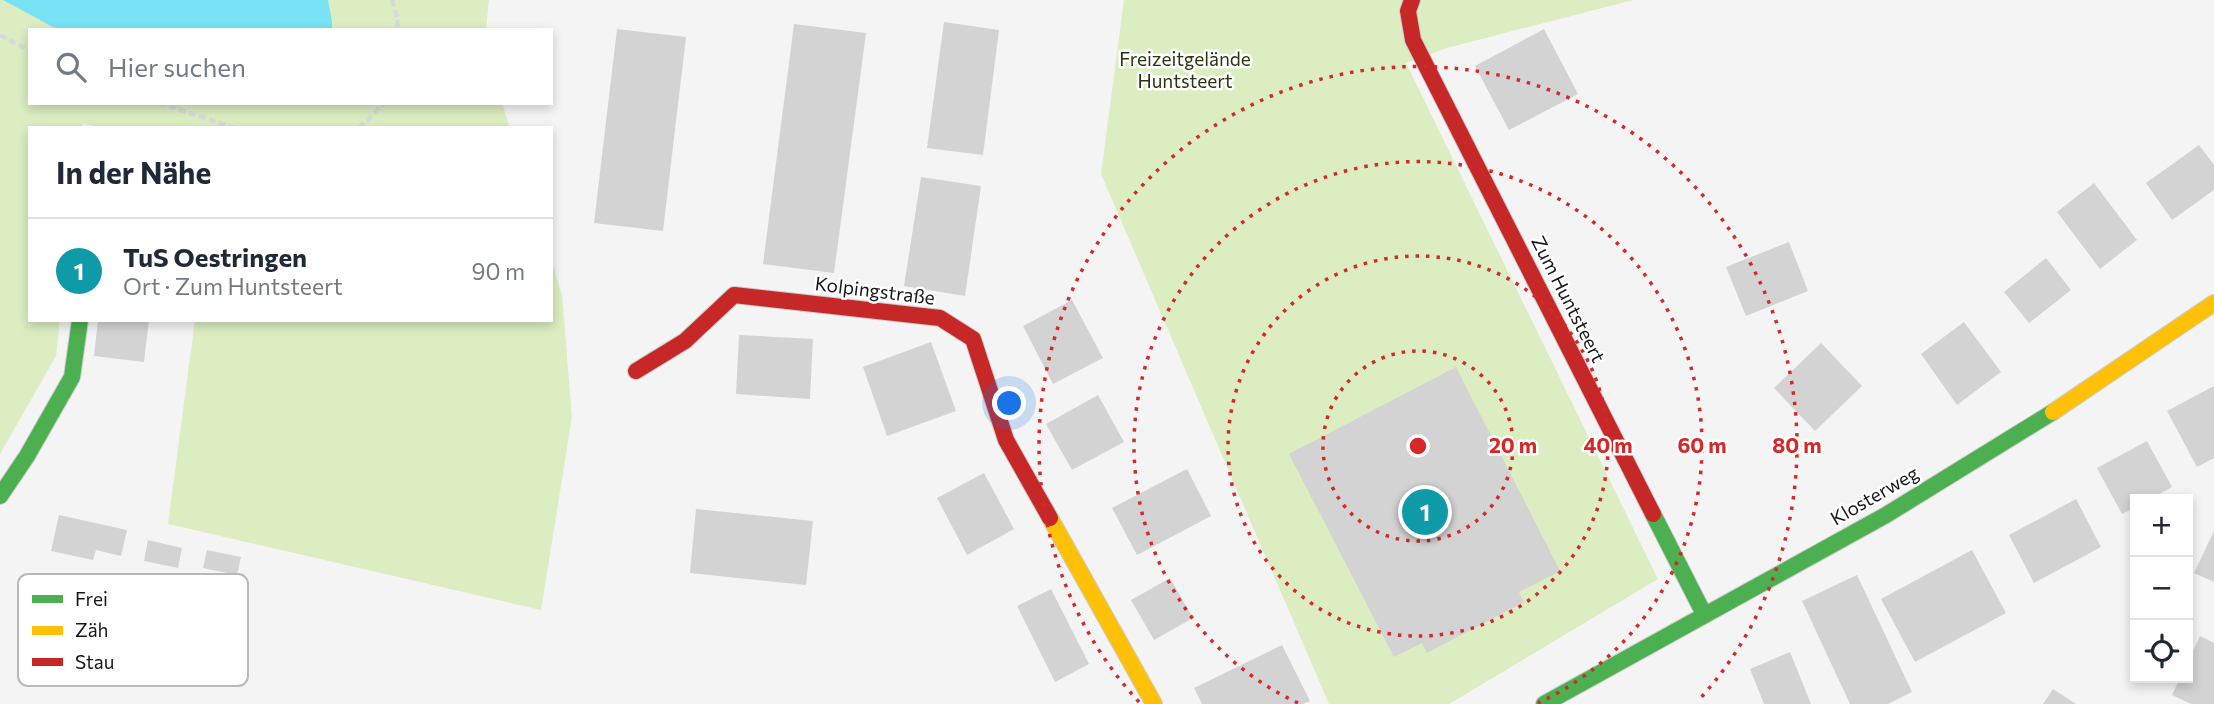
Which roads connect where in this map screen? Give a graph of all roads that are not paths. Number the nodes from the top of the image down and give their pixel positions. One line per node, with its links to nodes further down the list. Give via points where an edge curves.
1 (1412, 0): 6 (street, Zum Huntsteert, via 1408,11 1413,40)
2 (2214, 303): 6 (street, Klosterweg, via 2081,395 1886,515)
3 (80, 322): 5 (street, via 72,377)
4 (636, 371): 7 (street, Kolpingstraße, via 685,341 734,295 940,318 973,339 1006,440)
5 (0, 496)
6 (1704, 614): 8 (street, Klosterweg)
7 (1154, 704)
8 (1544, 704)

